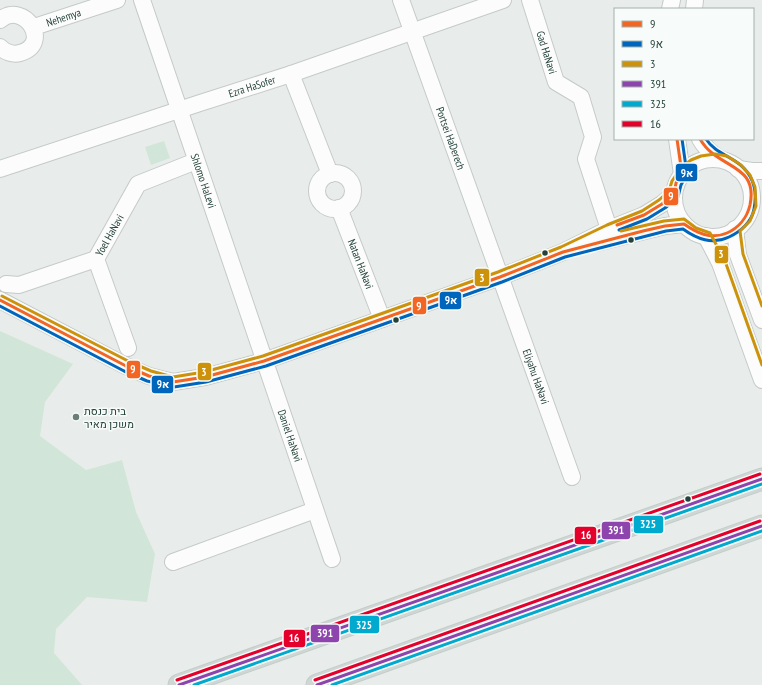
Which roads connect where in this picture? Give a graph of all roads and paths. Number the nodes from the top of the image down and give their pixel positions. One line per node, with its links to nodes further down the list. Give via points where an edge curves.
1 (117, 0): 7 (street, Nehemya)
2 (142, 0): 11 (street, Shlomo HaLevi)
3 (401, 0): 8 (street, Portsei HaDerech)
4 (503, 0): 8 (street, Ezra HaSofer)
5 (530, 0): 25 (street, Gad HaNavi, via 556,82 581,97 593,137 586,159)
6 (0, 20): 7 (street, Nehemya, via 8,14 20,14 31,21)
7 (34, 27): 9 (street, Nehemya, via 34,39 27,50 15,54)
8 (411, 32): 10 (street, Ezra HaSofer); 30 (street, Portsei HaDerech)
9 (0, 47)
10 (291, 74): 11 (street, Ezra HaSofer); 19 (street)
11 (179, 110): 15 (street, Shlomo HaLevi); 16 (street, Ezra HaSofer)
12 (677, 140): 20 (street)
13 (701, 140): 14 (street)
14 (720, 160): 17 (street); 20 (street, via 698,162)
15 (196, 161): 29 (street, Yoel HaNavi, via 138,184); 36 (street, Shlomo HaLevi)
16 (0, 169)
17 (738, 169): 18 (street); 22 (street, via 746,177)
18 (762, 171)
19 (330, 174): 23 (street, via 341,175 352,187 351,198); 23 (street, via 320,181 317,192 322,204 333,209)
20 (682, 174): 21 (street, via 676,183)
21 (674, 194): 24 (street, via 676,210); 25 (street, via 644,215)
22 (756, 199): 26 (street, via 744,220)
23 (339, 208): 33 (street, Natan HaNavi)
24 (684, 224): 27 (street, via 694,232); 28 (street, via 650,229)
25 (609, 229): 28 (street)
26 (735, 229): 27 (street, via 721,236); 34 (street, via 738,255)
27 (706, 236): 37 (street, via 720,263)
28 (564, 252): 30 (street)
29 (96, 259): 31 (street); 35 (street, Yoel HaNavi)
30 (500, 276): 33 (street); 38 (street, Eliyahu HaNavi)
31 (12, 285)
32 (0, 300): 36 (street, via 126,366 149,376 173,382 205,377)
33 (382, 320): 36 (street)
34 (762, 320)
35 (128, 348)
36 (264, 361): 40 (street, Daniel HaNavi)
37 (762, 380)
38 (572, 477)
39 (762, 479): 44 (main road)
40 (315, 510): 42 (street, Daniel HaNavi); 43 (street)
41 (762, 526): 45 (main road)
42 (332, 559)
43 (173, 562)
44 (179, 685)
45 (317, 685)

